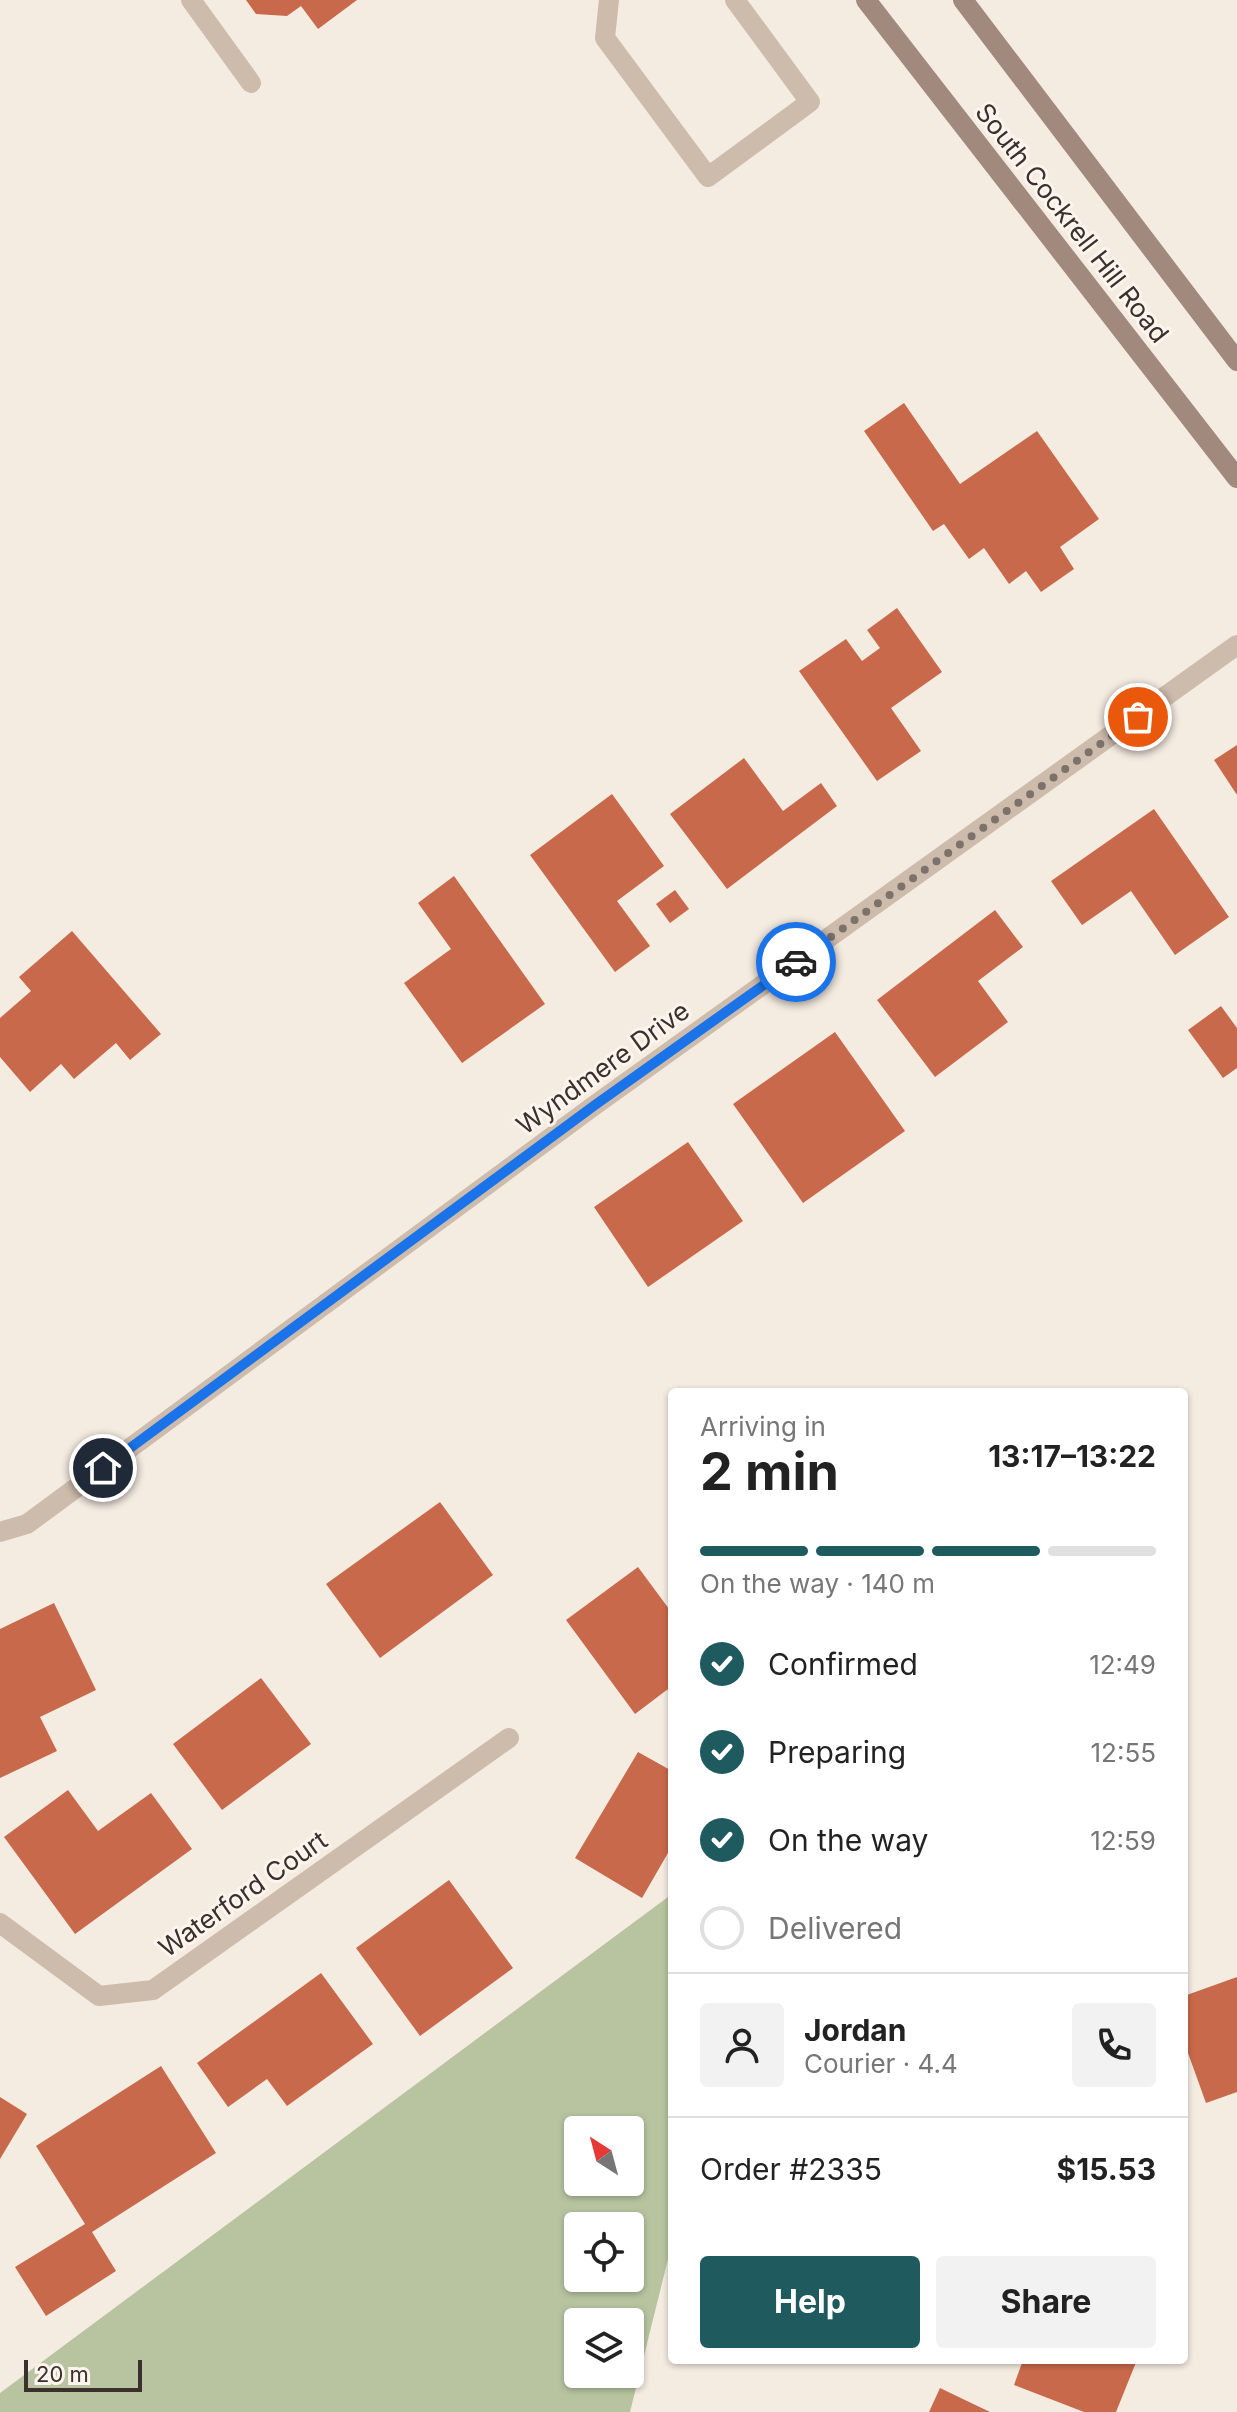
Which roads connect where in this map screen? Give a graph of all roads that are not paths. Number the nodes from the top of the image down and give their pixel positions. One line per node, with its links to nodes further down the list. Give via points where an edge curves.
1 (191, 0): 6 (street)
2 (609, 0): 3 (street, via 605,38 708,177 810,102)
3 (735, 0)
4 (866, 0): 8 (main road, South Cockrell Hill Road)
5 (963, 0): 7 (main road, South Cockrell Hill Road)
6 (251, 83)
7 (1237, 361)
8 (1237, 478)
9 (1237, 645): 10 (street, Wyndmere Drive, via 595,1105 27,1524)
10 (0, 1532)
11 (509, 1738): 12 (street, Waterford Court, via 153,1990 99,1996)
12 (0, 1923)

